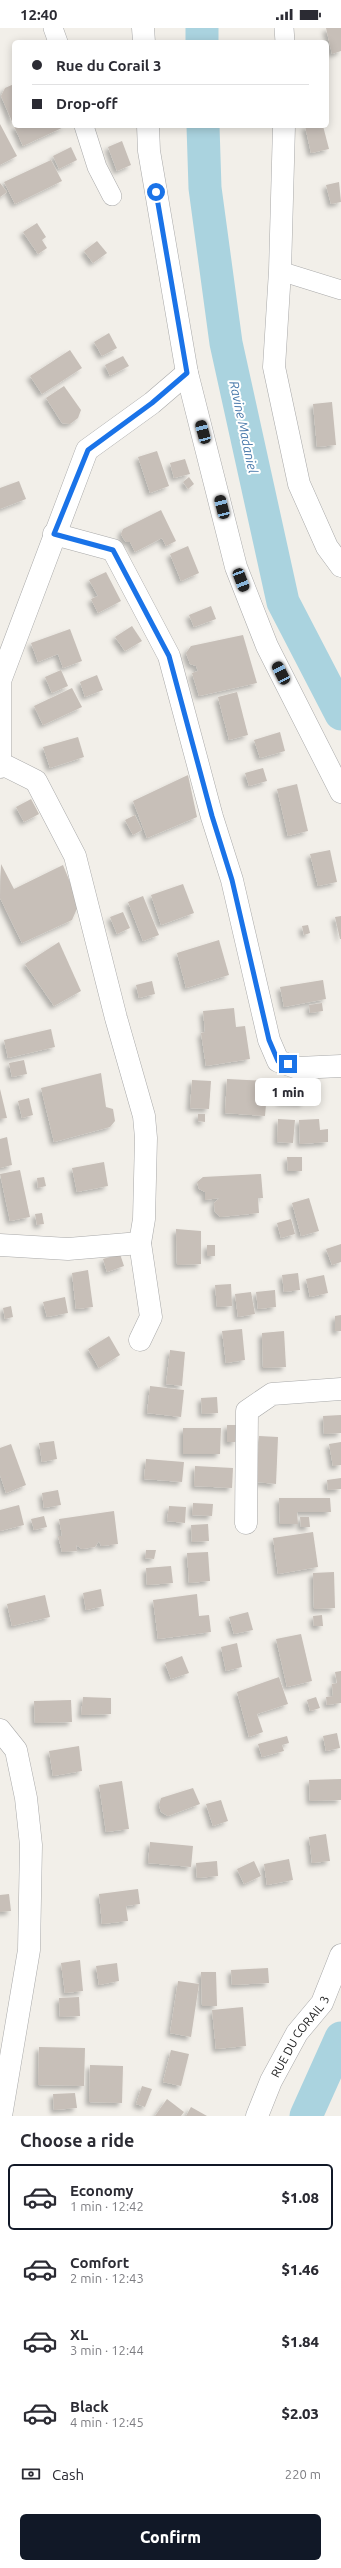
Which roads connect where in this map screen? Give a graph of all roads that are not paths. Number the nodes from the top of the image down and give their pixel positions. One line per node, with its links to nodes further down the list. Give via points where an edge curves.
1 (53, 28): 4 (lane)
2 (143, 28): 5 (street)
3 (284, 28): 6 (lane)
4 (57, 40)
5 (144, 40)
6 (285, 40)
7 (85, 128): 10 (lane, via 97,167)
8 (148, 128): 13 (street, via 149,151)
9 (284, 128): 11 (street)
10 (112, 196)
11 (280, 271): 12 (lane); 15 (street, via 274,367 299,484 327,547)
12 (341, 290)
13 (187, 373): 14 (street, via 152,403 88,450); 17 (street, via 236,567 267,646)
14 (54, 534): 16 (street, via 0,681); 18 (street, via 113,550 169,656 232,880 269,1040 278,1061 298,1068)
15 (341, 566)
16 (1, 765): 19 (street, via 36,781 75,856 144,1116 144,1219)
17 (341, 792)
18 (341, 1066)
19 (140, 1243): 20 (street, via 68,1249); 21 (street, via 151,1317)
20 (0, 1245)
21 (140, 1340)
22 (341, 1389): 23 (street, via 272,1394 247,1411)
23 (246, 1523)
24 (0, 1730): 26 (street, via 16,1750 26,1798 31,1845 29,1950)
25 (341, 1955): 27 (street, RUE DU CORAIL 3, via 322,2003 297,2033 271,2081)
26 (1, 2116)
27 (257, 2116)

